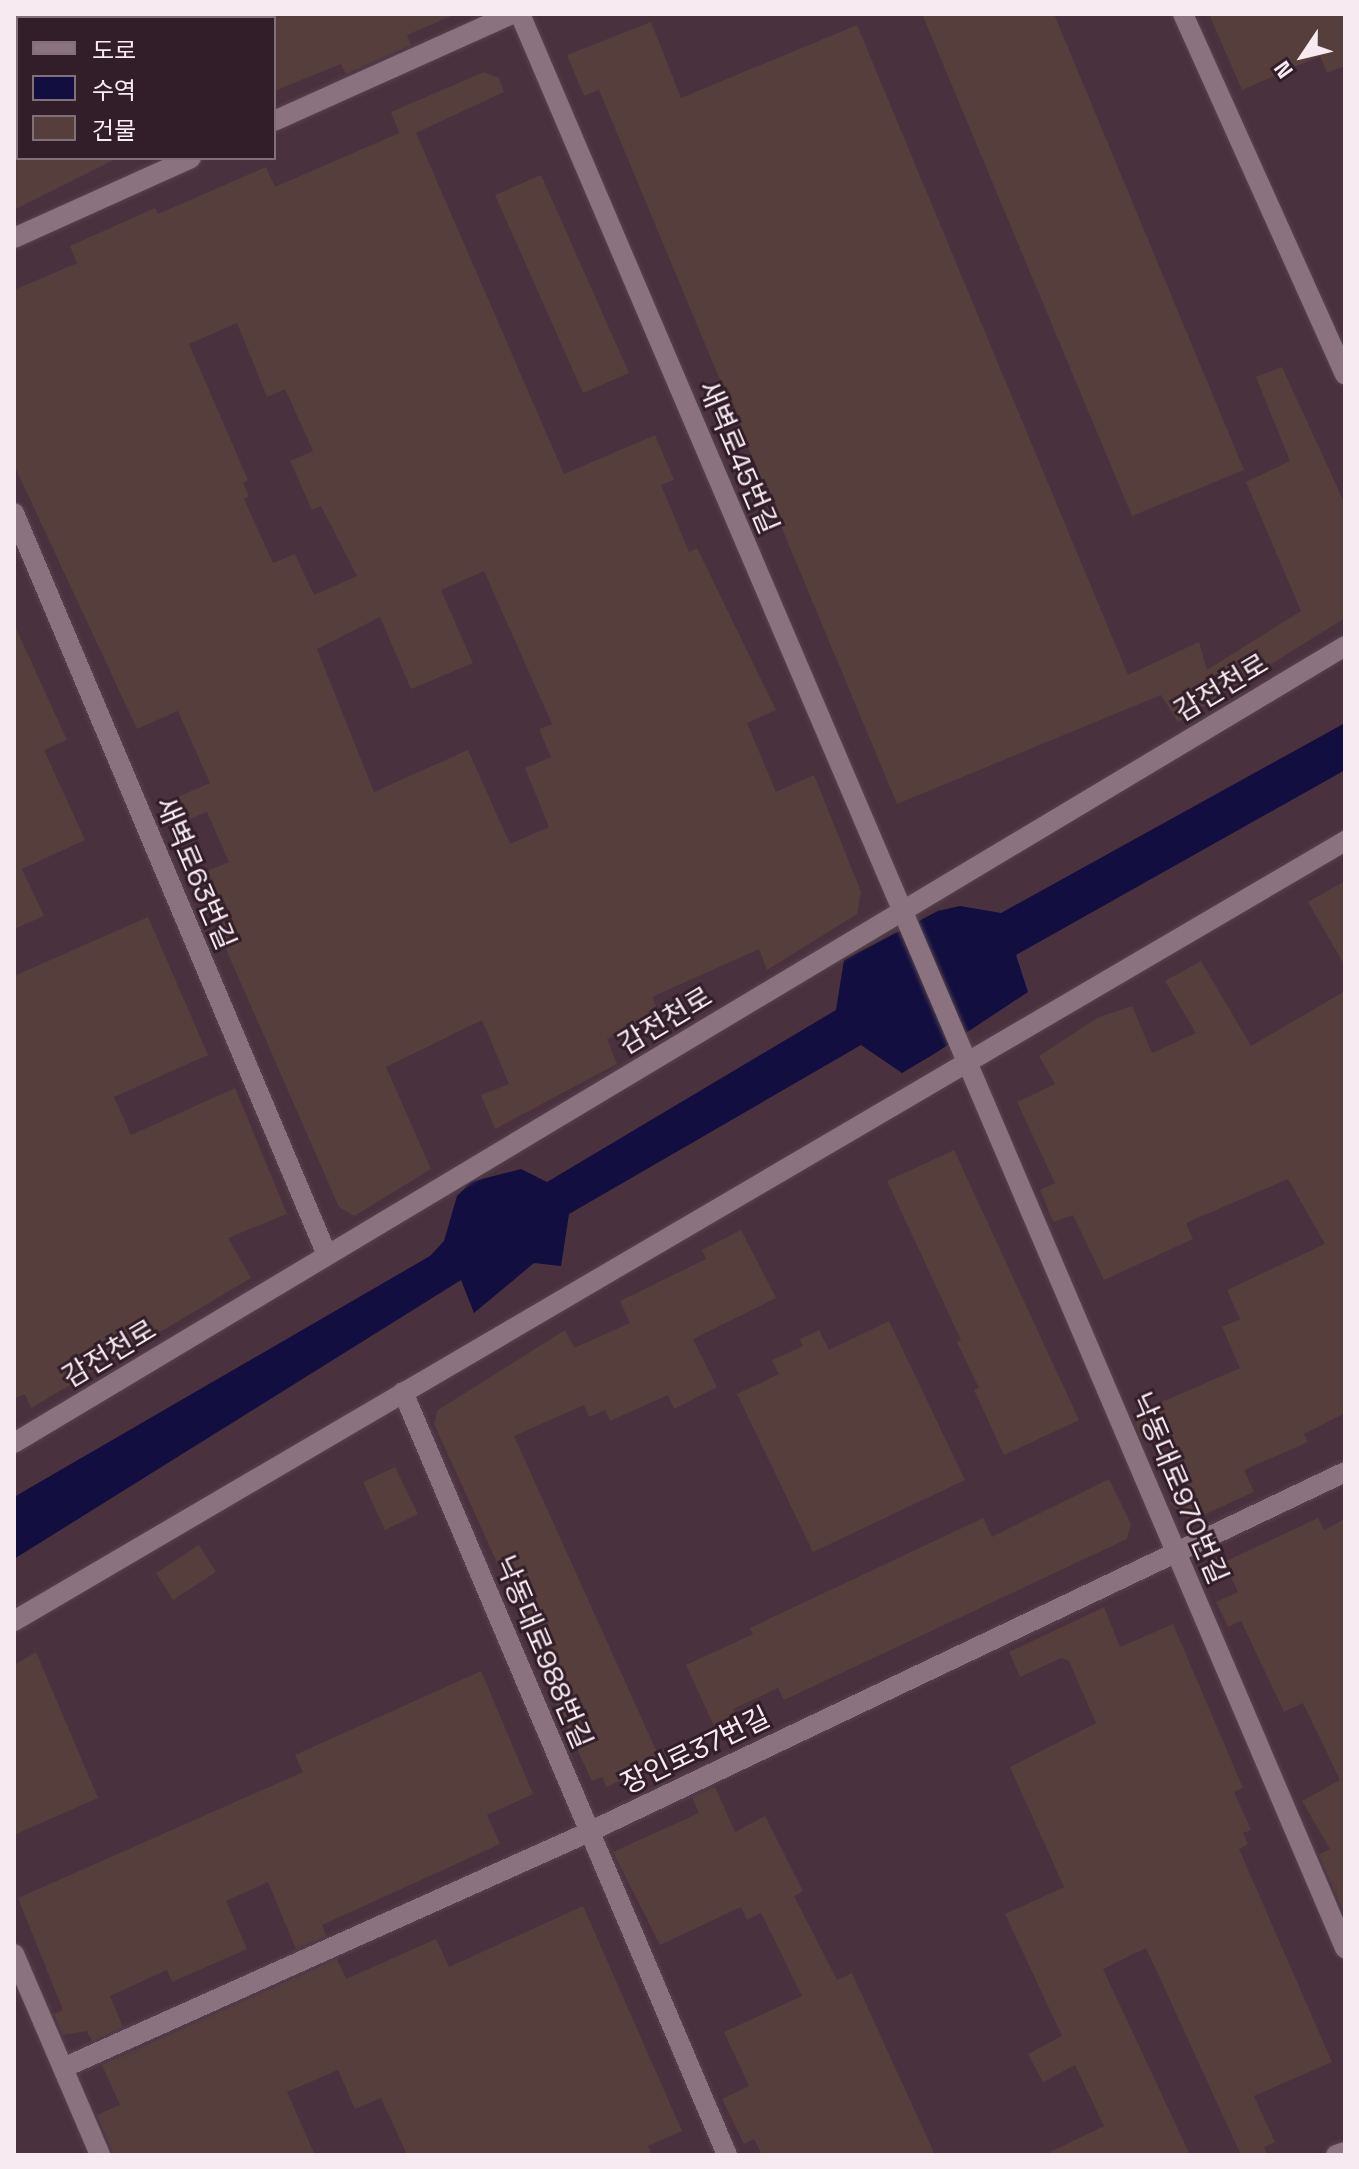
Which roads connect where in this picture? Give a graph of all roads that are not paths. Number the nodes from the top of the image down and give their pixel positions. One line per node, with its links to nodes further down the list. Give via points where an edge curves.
1 (512, 14): 4 (street)
2 (520, 14): 11 (street, 새벽로45번길)
3 (1183, 14): 7 (street)
4 (276, 120)
5 (187, 160): 6 (street)
6 (14, 238)
7 (1345, 374)
8 (14, 513): 13 (street, 새벽로63번길)
9 (1345, 646): 11 (street, 감전천로)
10 (1345, 841): 12 (street)
11 (903, 917): 12 (street, 새벽로45번길); 13 (street, 감전천로)
12 (966, 1056): 14 (street); 17 (street, 낙동대로970번길)
13 (327, 1255): 15 (street, 감전천로)
14 (403, 1392): 18 (street); 19 (street, 낙동대로988번길)
15 (14, 1443)
16 (1345, 1472): 17 (street, 장인로37번길)
17 (1176, 1549): 19 (street, 장인로37번길); 20 (street, 낙동대로970번길)
18 (14, 1621)
19 (589, 1832): 22 (street, 장인로37번길); 25 (street, 낙동대로988번길)
20 (1345, 1948)
21 (14, 1954): 22 (street)
22 (63, 2068): 24 (street)
23 (1345, 2152): 26 (street)
24 (100, 2155)
25 (727, 2155)
26 (1336, 2155)

